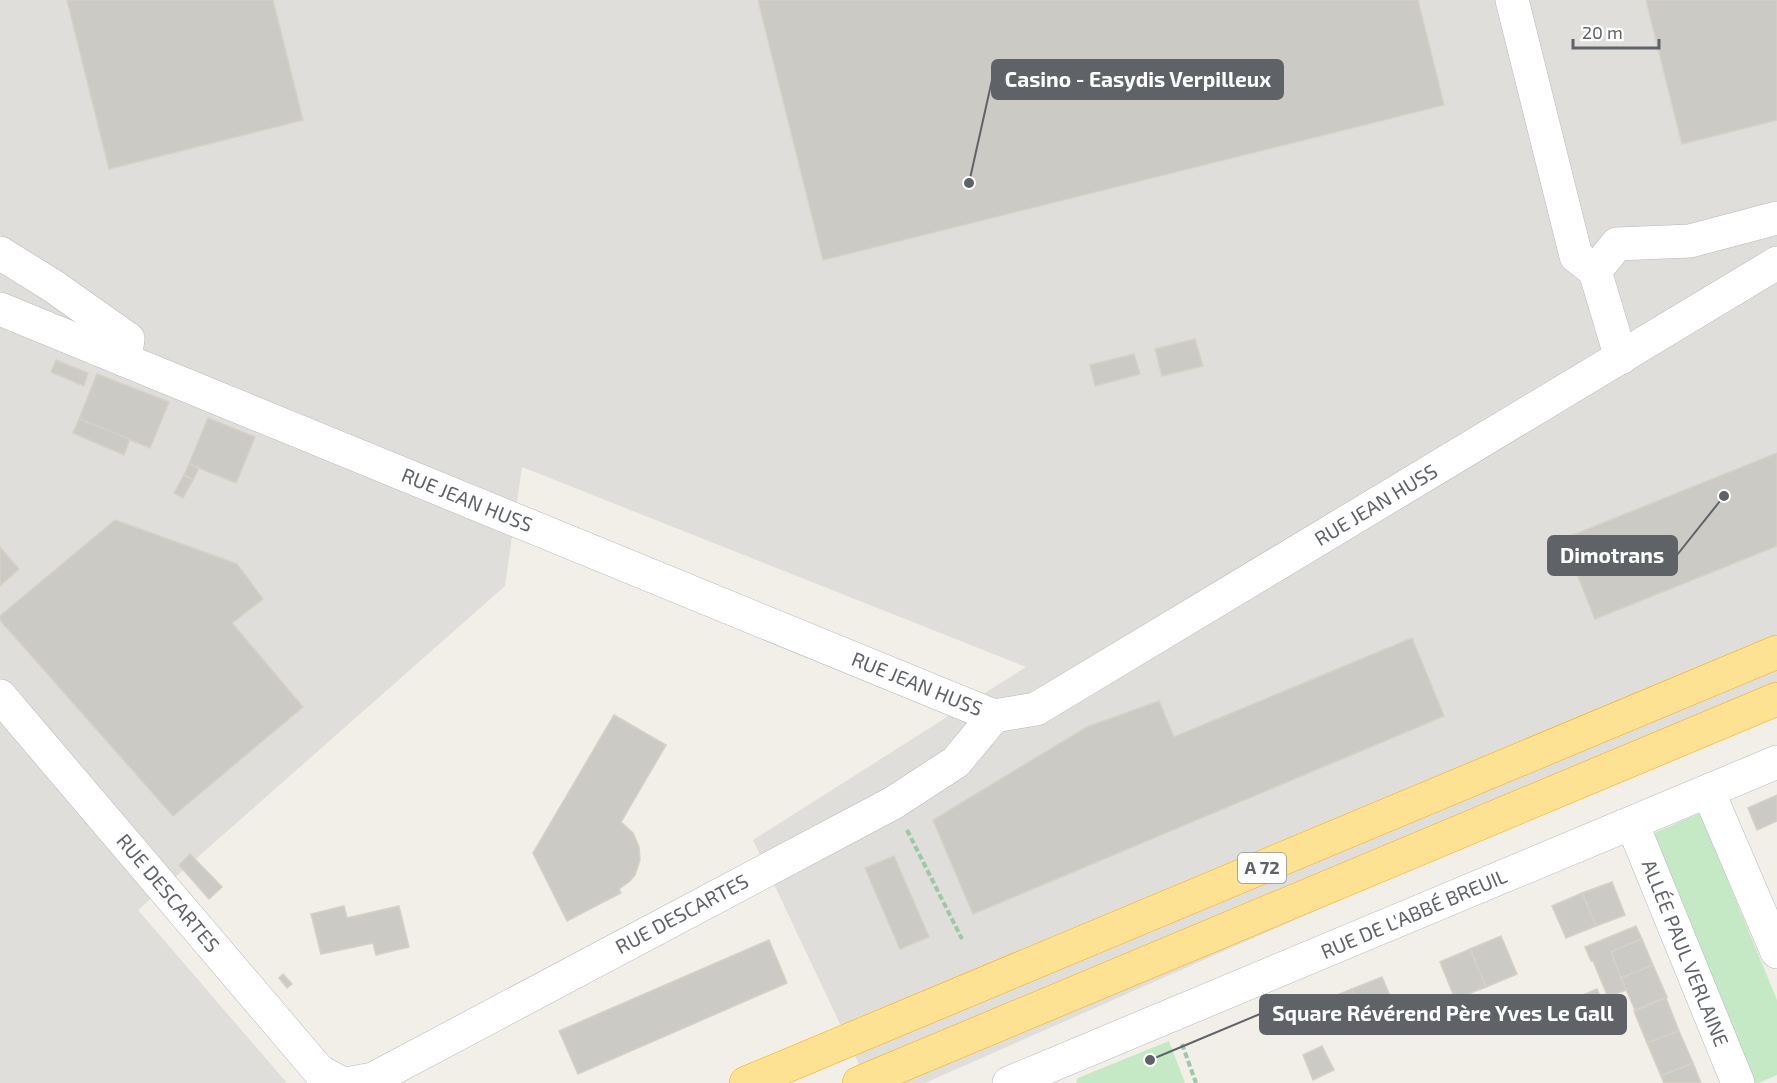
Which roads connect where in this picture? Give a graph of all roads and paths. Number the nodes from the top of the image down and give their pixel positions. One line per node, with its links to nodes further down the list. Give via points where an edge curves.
1 (1512, 0): 5 (street, via 1576,256)
2 (1777, 218): 5 (street, via 1690,241 1617,244)
3 (0, 253): 8 (street, via 128,339)
4 (1777, 263): 7 (street, RUE JEAN HUSS)
5 (1595, 272): 7 (street)
6 (0, 309): 8 (street, RUE JEAN HUSS)
7 (1621, 358): 12 (street, RUE JEAN HUSS, via 1036,710)
8 (125, 360): 12 (street, RUE JEAN HUSS)
9 (1777, 652): 23 (highway, A 72)
10 (0, 696): 22 (street, RUE DESCARTES, via 320,1071)
11 (1777, 699): 24 (highway, A 72)
12 (994, 716): 15 (street, RUE DESCARTES, via 956,762)
13 (1777, 762): 14 (street, RUE DE L'ABBÉ BREUIL)
14 (1708, 791): 16 (street, RUE DE L'ABBÉ BREUIL); 18 (street)
15 (892, 803): 17 (path); 21 (street, RUE DESCARTES)
16 (1632, 823): 19 (street, RUE DE L'ABBÉ BREUIL); 27 (street, ALLÉE PAUL VERLAINE)
17 (962, 939)
18 (1777, 952)
19 (1170, 1016): 20 (street, RUE DE L'ABBÉ BREUIL); 26 (path)
20 (1054, 1074): 25 (street, RUE DE L'ABBÉ BREUIL)
21 (365, 1082)
22 (341, 1083)
23 (746, 1083)
24 (859, 1083)
25 (1009, 1083)
26 (1196, 1083)
27 (1738, 1083)

